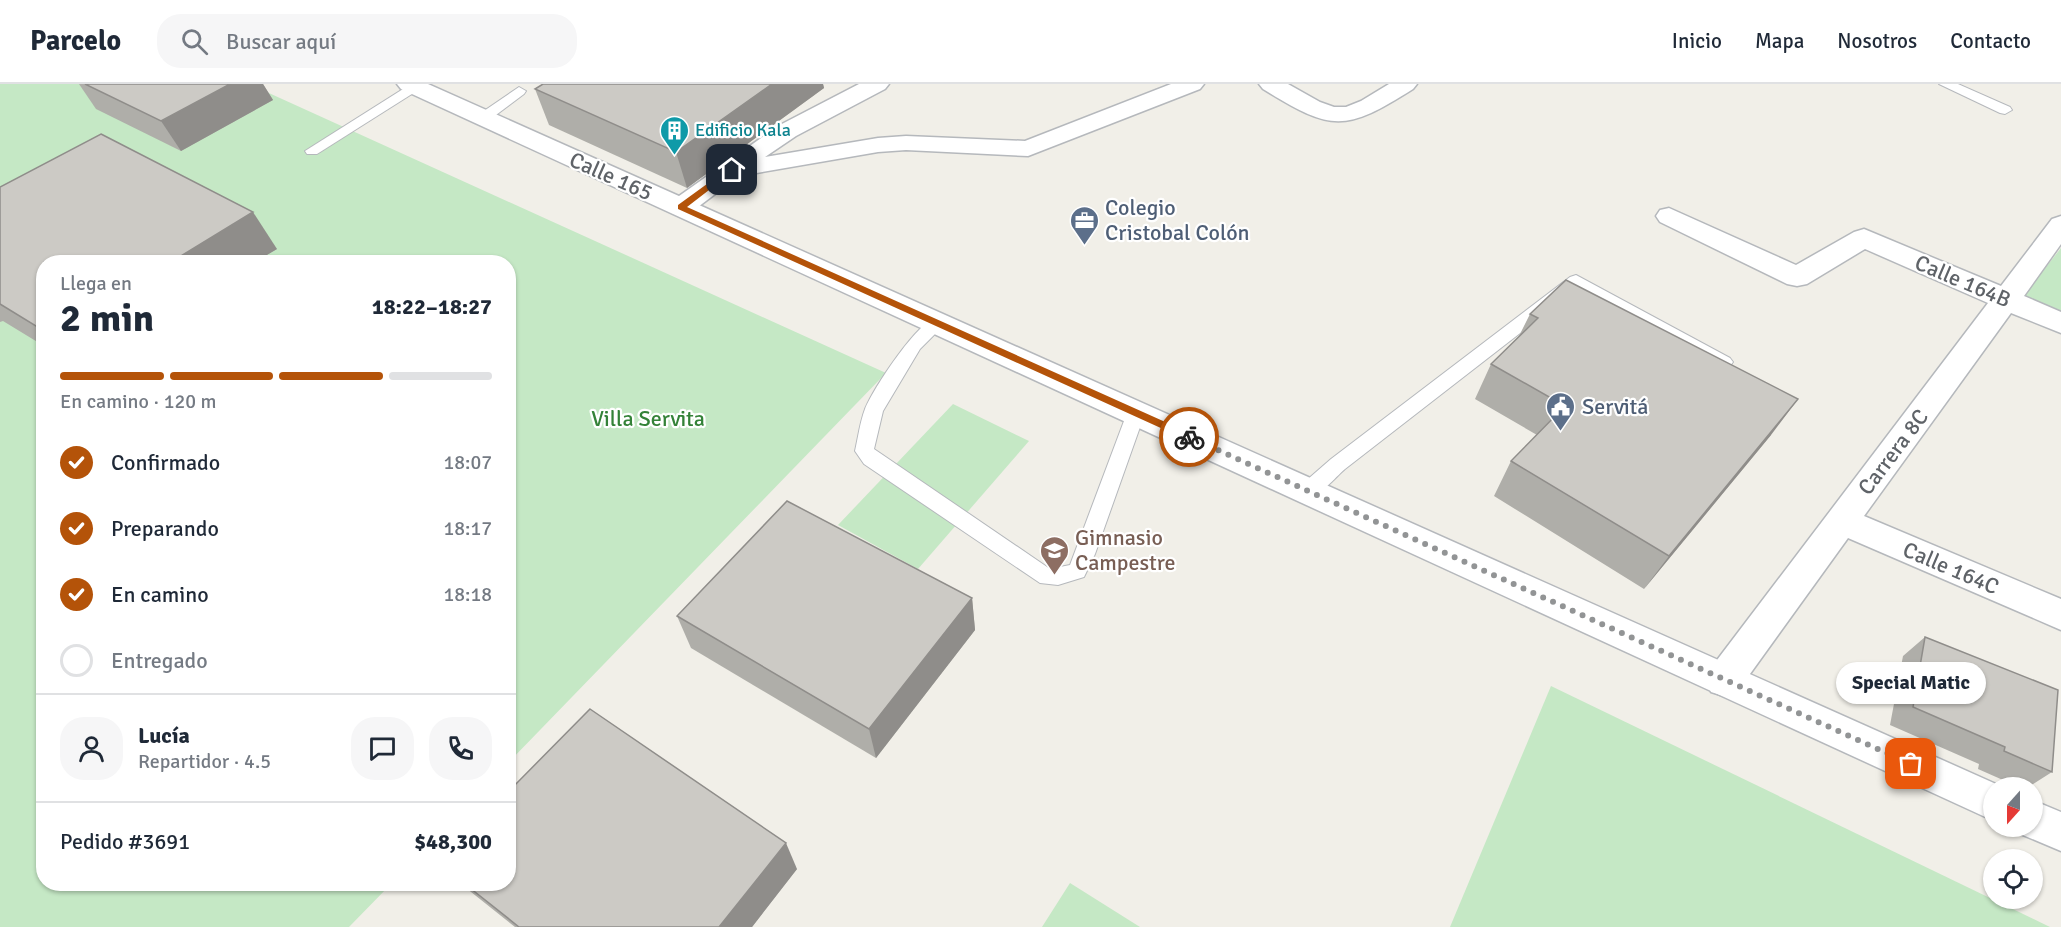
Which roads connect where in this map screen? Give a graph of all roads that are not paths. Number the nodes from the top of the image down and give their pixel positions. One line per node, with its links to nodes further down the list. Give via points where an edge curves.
1 (878, 84): 11 (street, via 788,131)
2 (1192, 84): 11 (street, via 1028,149 906,143)
3 (1271, 84): 4 (street, via 1316,109 1338,115 1356,112)
4 (1405, 84)
5 (1946, 84): 8 (lane)
6 (413, 86): 9 (street, Calle 165); 10 (lane)
7 (519, 91): 9 (lane)
8 (2005, 110)
9 (483, 118): 12 (street, Calle 165)
10 (312, 151)
11 (732, 170): 12 (street)
12 (681, 207): 16 (street, Calle 165)
13 (1669, 216): 15 (street, Calle 164B, via 1797,278 1864,238)
14 (2061, 225): 15 (street, Carrera 8C)
15 (2006, 299): 17 (street, Calle 164B); 21 (street, Carrera 8C)
16 (937, 323): 19 (street, Calle 165); 19 (lane, via 914,345 874,410 864,451 1047,577 1077,571)
17 (2061, 323)
18 (1729, 365): 20 (lane, via 1576,281)
19 (1136, 413): 20 (street, Calle 165)
20 (1307, 491): 23 (street, Calle 165)
21 (1842, 521): 22 (street, Calle 164C); 23 (street, Carrera 8C)
22 (2061, 615)
23 (1724, 680): 24 (street, Calle 165)
24 (1983, 797)
25 (2043, 824): 26 (street)
26 (2061, 832)

